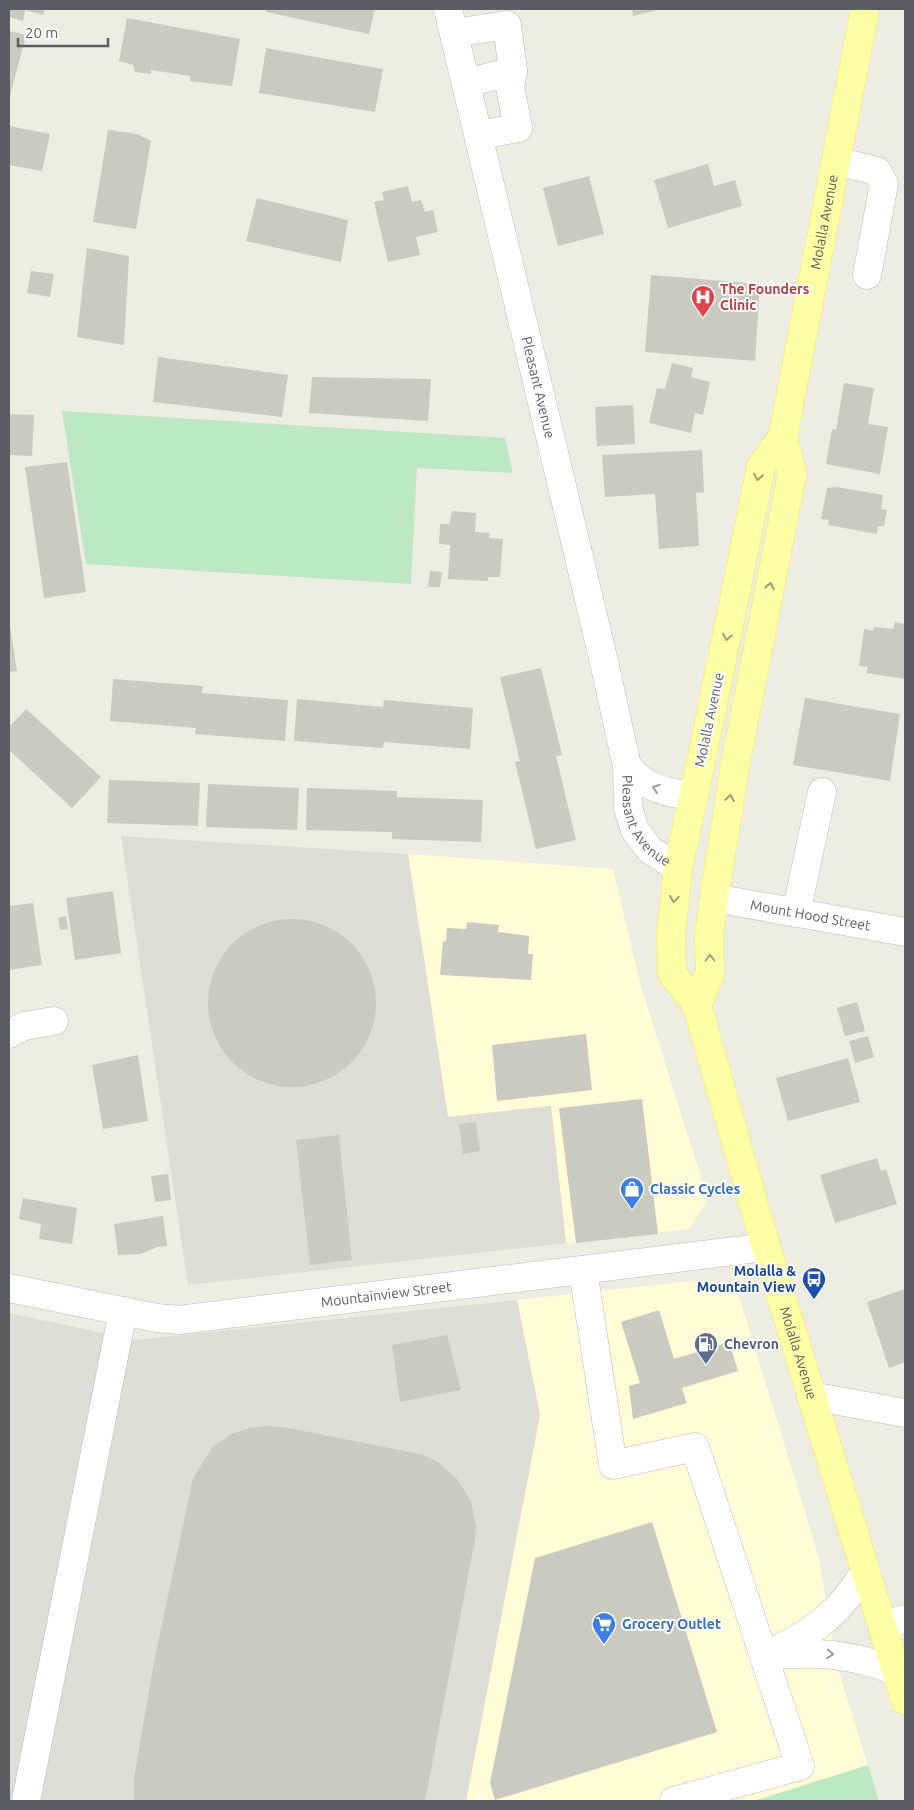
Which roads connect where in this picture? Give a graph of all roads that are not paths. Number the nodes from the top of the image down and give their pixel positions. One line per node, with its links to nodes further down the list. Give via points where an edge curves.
1 (865, 9): 6 (main road, Molalla Avenue)
2 (451, 21): 3 (street, via 507,25); 4 (street, Pleasant Avenue)
3 (513, 72): 4 (street); 5 (street, via 510,87 518,128)
4 (466, 83): 5 (street, Pleasant Avenue)
5 (479, 135): 10 (street, Pleasant Avenue)
6 (836, 161): 7 (street, via 877,171 884,184); 8 (main road, Molalla Avenue)
7 (868, 275)
8 (783, 436): 9 (main road, Molalla Avenue, one-way to 9, via 761,467); 14 (main road, Molalla Avenue, one-way to 8, via 792,474)
9 (706, 743): 12 (main road, Molalla Avenue); 14 (main road, via 708,786 695,875 697,887 703,894)
10 (627, 766): 12 (street, Pleasant Avenue, one-way to 10, via 649,786); 13 (street, Pleasant Avenue, via 628,808 636,830 650,850)
11 (822, 792): 15 (street)
12 (693, 797): 13 (main road, Molalla Avenue)
13 (678, 868): 17 (main road, Molalla Avenue, one-way to 17, via 671,936 672,973)
14 (714, 898): 15 (street, Mount Hood Street); 17 (main road, Molalla Avenue, one-way to 14, via 710,974 709,936)
15 (796, 913): 16 (street, Mount Hood Street)
16 (905, 932)
17 (697, 1005): 20 (main road, Molalla Avenue)
18 (54, 1021): 19 (street, via 24,1026)
19 (9, 1034)
20 (766, 1247): 21 (street, Mountainview Street); 24 (main road, Molalla Avenue)
21 (583, 1270): 23 (street, Mountainview Street, via 201,1319 179,1320); 28 (street, via 613,1465 695,1447)
22 (9, 1288): 23 (street, Mountainview Street)
23 (124, 1311): 32 (street)
24 (811, 1396): 25 (street); 26 (main road, Molalla Avenue)
25 (905, 1413)
26 (865, 1571): 27 (main road, Molalla Avenue); 28 (street, via 850,1596 829,1617 800,1638)
27 (894, 1622): 29 (main road, Molalla Avenue)
28 (764, 1656): 29 (street, one-way to 29, via 798,1652 834,1654 868,1660); 31 (street, via 800,1766)
29 (896, 1671): 30 (main road, Molalla Avenue)
30 (905, 1700)
31 (724, 1794): 33 (street)
32 (26, 1801)
33 (674, 1801)

